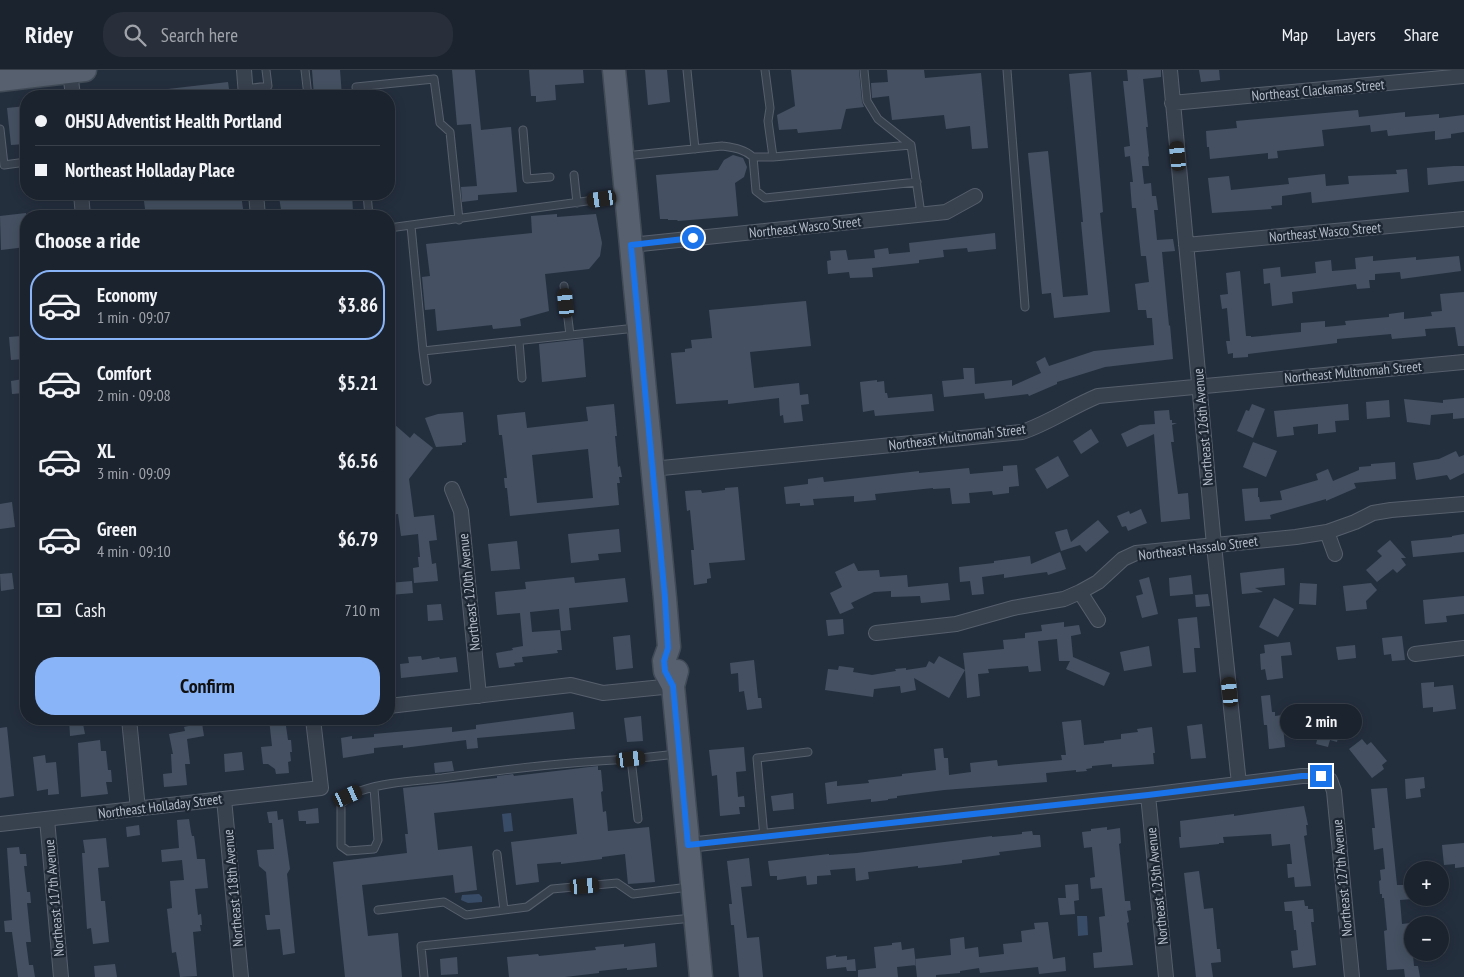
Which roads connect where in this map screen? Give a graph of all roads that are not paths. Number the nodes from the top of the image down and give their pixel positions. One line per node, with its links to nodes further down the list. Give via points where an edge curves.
1 (244, 70): 14 (street)
2 (266, 70): 15 (lane, via 268,86)
3 (305, 70): 16 (lane)
4 (614, 70): 23 (main road)
5 (688, 70): 22 (lane)
6 (765, 70): 25 (lane)
7 (864, 70): 21 (lane, via 867,101 878,119)
8 (1007, 70): 41 (lane)
9 (1170, 70): 18 (street, Northeast 126th Avenue)
10 (78, 71): 11 (main road); 13 (street)
11 (14, 76)
12 (1464, 76): 18 (street, Northeast Clackamas Street)
13 (74, 90)
14 (246, 90)
15 (255, 90)
16 (307, 90)
17 (356, 90): 35 (lane, via 356,87 434,79 440,123 450,132)
18 (1172, 103): 39 (street, Northeast 126th Avenue)
19 (0, 129): 26 (lane, via 4,165)
20 (523, 130): 28 (lane, via 527,179)
21 (911, 145): 25 (lane); 29 (lane)
22 (695, 149): 23 (lane); 24 (lane, via 739,148)
23 (623, 157): 30 (main road)
24 (753, 157): 25 (lane); 29 (lane, via 756,191 765,198)
25 (772, 157)
26 (20, 163)
27 (574, 174): 32 (lane)
28 (550, 177)
29 (917, 182): 33 (lane)
30 (626, 196): 32 (lane); 38 (main road)
31 (975, 196): 33 (street, Northeast Wasco Street, via 946,212)
32 (577, 203): 35 (lane)
33 (921, 214): 38 (street, Northeast Wasco Street)
34 (1464, 219): 39 (street, Northeast Wasco Street)
35 (459, 220): 36 (lane)
36 (411, 226): 37 (lane); 45 (lane)
37 (395, 227)
38 (631, 245): 42 (main road)
39 (1186, 245): 49 (street, Northeast 126th Avenue)
40 (564, 286): 43 (lane)
41 (1025, 307)
42 (639, 328): 43 (lane); 50 (main road)
43 (570, 335): 44 (lane)
44 (519, 341): 45 (lane); 47 (lane)
45 (424, 351): 48 (lane)
46 (1464, 362): 49 (street, Northeast Multnomah Street)
47 (522, 378)
48 (427, 381)
49 (1200, 386): 50 (street, Northeast Multnomah Street, via 1098,396 1022,432); 54 (street, Northeast 126th Avenue)
50 (652, 469): 61 (main road, via 668,648 664,661)
51 (452, 489): 62 (street, Northeast 120th Avenue, via 460,512)
52 (1464, 504): 53 (street, Northeast Hassalo Street, via 1372,513)
53 (1327, 532): 54 (street, Northeast Hassalo Street); 55 (street)
54 (1214, 545): 56 (street, Northeast Hassalo Street, via 1136,553 1122,559 1098,582); 69 (street, Northeast 126th Avenue)
55 (1335, 554)
56 (1080, 592): 57 (street); 58 (street, Northeast Hassalo Street, via 956,624)
57 (1098, 620)
58 (876, 633)
59 (1464, 648): 60 (street)
60 (1415, 654)
61 (673, 686): 62 (street, via 603,693 571,685); 67 (main road)
62 (480, 696): 63 (street)
63 (395, 705)
64 (130, 725): 73 (street)
65 (314, 725): 72 (street, Northeast Holladay Street, via 320,788)
66 (808, 752): 77 (lane, via 757,758)
67 (680, 753): 68 (lane); 78 (main road)
68 (631, 759): 70 (lane, via 494,771); 75 (lane)
69 (1239, 784): 71 (street); 89 (street, Northeast 127th Avenue, via 1314,776 1330,780 1334,791)
70 (374, 788): 70 (lane, via 378,840 374,849 348,851 340,846 341,804 348,796)
71 (1148, 795): 77 (street); 88 (street, Northeast 125th Avenue)
72 (224, 799): 73 (street, Northeast Holladay Street); 85 (street, Northeast 118th Avenue)
73 (138, 809): 74 (street, Northeast Holladay Street)
74 (47, 819): 76 (street, Northeast Holladay Street); 84 (street, Northeast 117th Avenue)
75 (638, 819)
76 (0, 824)
77 (764, 837): 78 (street)
78 (688, 845): 80 (main road)
79 (496, 854): 82 (lane)
80 (692, 887): 82 (lane, via 633,894 617,883 552,889 528,907); 83 (main road)
81 (378, 910): 82 (lane, via 444,902 466,914)
82 (504, 910)
83 (695, 917): 86 (lane, via 421,946); 87 (main road)
84 (61, 977)
85 (241, 977)
86 (424, 977)
87 (700, 977)
88 (1166, 977)
89 (1352, 977)

